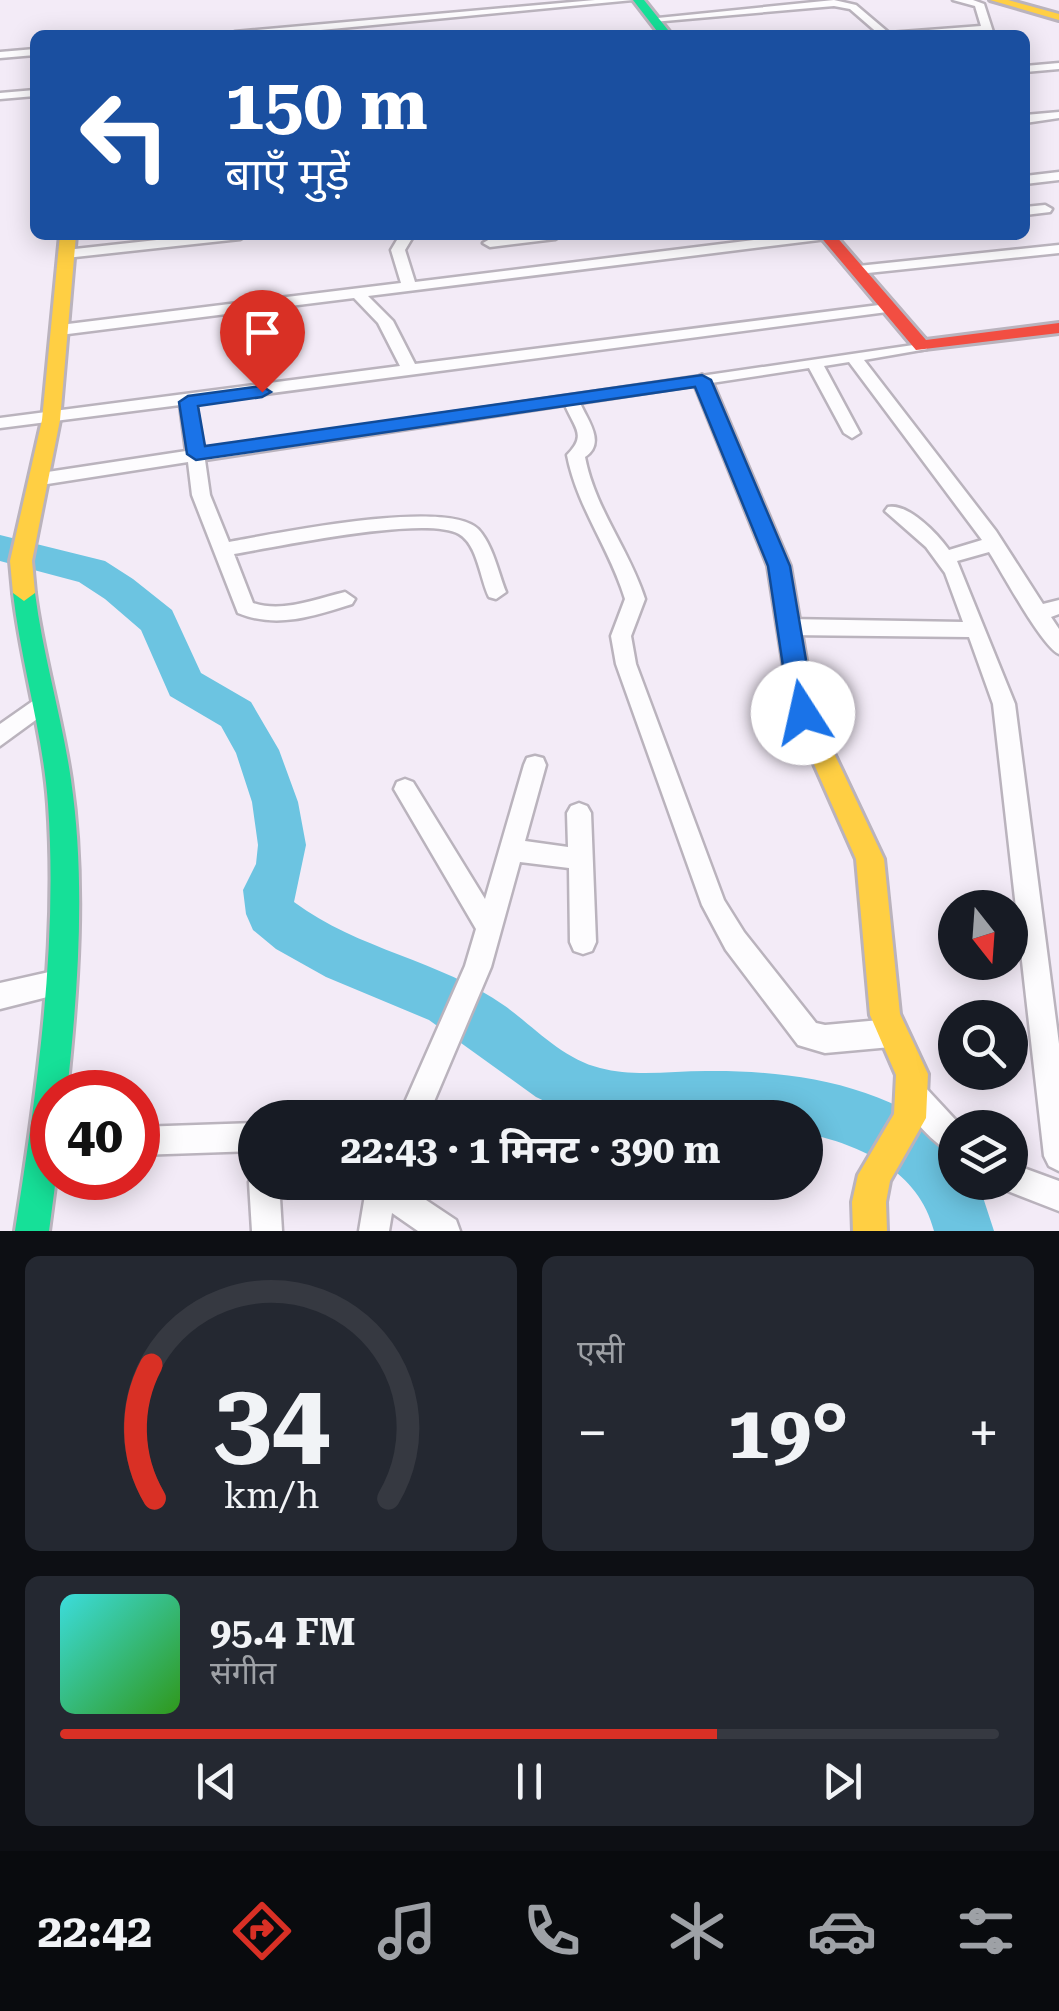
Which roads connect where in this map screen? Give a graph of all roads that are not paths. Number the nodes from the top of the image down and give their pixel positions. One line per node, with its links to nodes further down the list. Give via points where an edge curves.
1 (422, 0): 9 (street)
2 (628, 0): 9 (street)
3 (638, 0): 11 (street)
4 (958, 0): 15 (street, via 980,4)
5 (995, 0): 8 (street)
6 (1018, 0): 8 (street)
7 (800, 3): 11 (street); 14 (street, via 847,4)
8 (1059, 14)
9 (427, 18): 10 (street)
10 (382, 22): 12 (street); 13 (street)
11 (660, 27)
12 (292, 30)
13 (384, 30)
14 (882, 30)
15 (986, 30)
16 (30, 52): 17 (street)
17 (0, 55)
18 (1059, 66): 19 (street)
19 (1030, 69)
20 (30, 93): 21 (street)
21 (0, 96)
22 (1059, 115): 23 (street)
23 (1030, 118)
24 (1059, 176): 25 (street)
25 (1030, 179)
26 (1045, 209): 27 (street)
27 (1030, 210)
28 (144, 240): 34 (street)
29 (403, 240): 37 (street, via 398,250)
30 (514, 240): 33 (street)
31 (788, 240): 37 (street)
32 (831, 240): 36 (street)
33 (490, 243)
34 (67, 244): 41 (street)
35 (1059, 250): 36 (street)
36 (858, 270): 39 (street)
37 (410, 289): 38 (street)
38 (359, 295): 41 (street); 45 (street, via 385,321)
39 (888, 308): 42 (street); 45 (street)
40 (1059, 328): 42 (street)
41 (60, 330): 49 (street)
42 (922, 346): 43 (street)
43 (853, 356): 44 (street); 55 (street)
44 (814, 362): 46 (street); 51 (street)
45 (410, 372): 48 (street)
46 (702, 380): 47 (street); 62 (street, via 779,566)
47 (570, 398): 52 (street); 76 (street, via 588,440 576,455 585,499 635,599 621,636 626,664 723,922 808,1035)
48 (188, 402): 49 (street); 52 (street)
49 (52, 420): 50 (street); 53 (street)
50 (4, 423)
51 (852, 432)
52 (196, 454): 53 (street); 56 (street, via 201,496)
53 (41, 479): 65 (street, via 23,550)
54 (894, 511): 57 (street)
55 (993, 544): 57 (street); 61 (street)
56 (221, 550): 58 (street, via 361,528 454,523 473,536); 59 (street, via 245,608 258,616)
57 (946, 558): 63 (street)
58 (496, 592)
59 (345, 598)
60 (1059, 607): 61 (street)
61 (1036, 613): 64 (street)
62 (788, 627): 63 (street); 76 (street, via 803,713 870,859)
63 (976, 630): 83 (street, via 1004,704)
64 (1059, 646)
65 (40, 705): 66 (street); 74 (street, via 61,803)
66 (0, 737)
67 (535, 764): 70 (street)
68 (404, 789): 72 (street)
69 (578, 812): 71 (street)
70 (511, 850): 71 (street); 72 (street)
71 (580, 859): 73 (street)
72 (490, 928): 78 (street)
73 (583, 942)
74 (58, 982): 75 (street); 77 (street)
75 (0, 996)
76 (891, 1033): 79 (street, via 912,1074)
77 (53, 1070)
78 (420, 1100)
79 (912, 1107): 80 (street); 94 (street, via 869,1202)
80 (938, 1127)
81 (238, 1137): 82 (street)
82 (160, 1139)
83 (1059, 1156)
84 (1028, 1185): 85 (street)
85 (1059, 1196)
86 (38, 1200): 90 (street)
87 (265, 1200): 91 (street)
88 (377, 1200): 92 (street)
89 (401, 1200): 93 (street)
90 (32, 1231)
91 (267, 1231)
92 (374, 1231)
93 (445, 1231)
94 (870, 1231)

